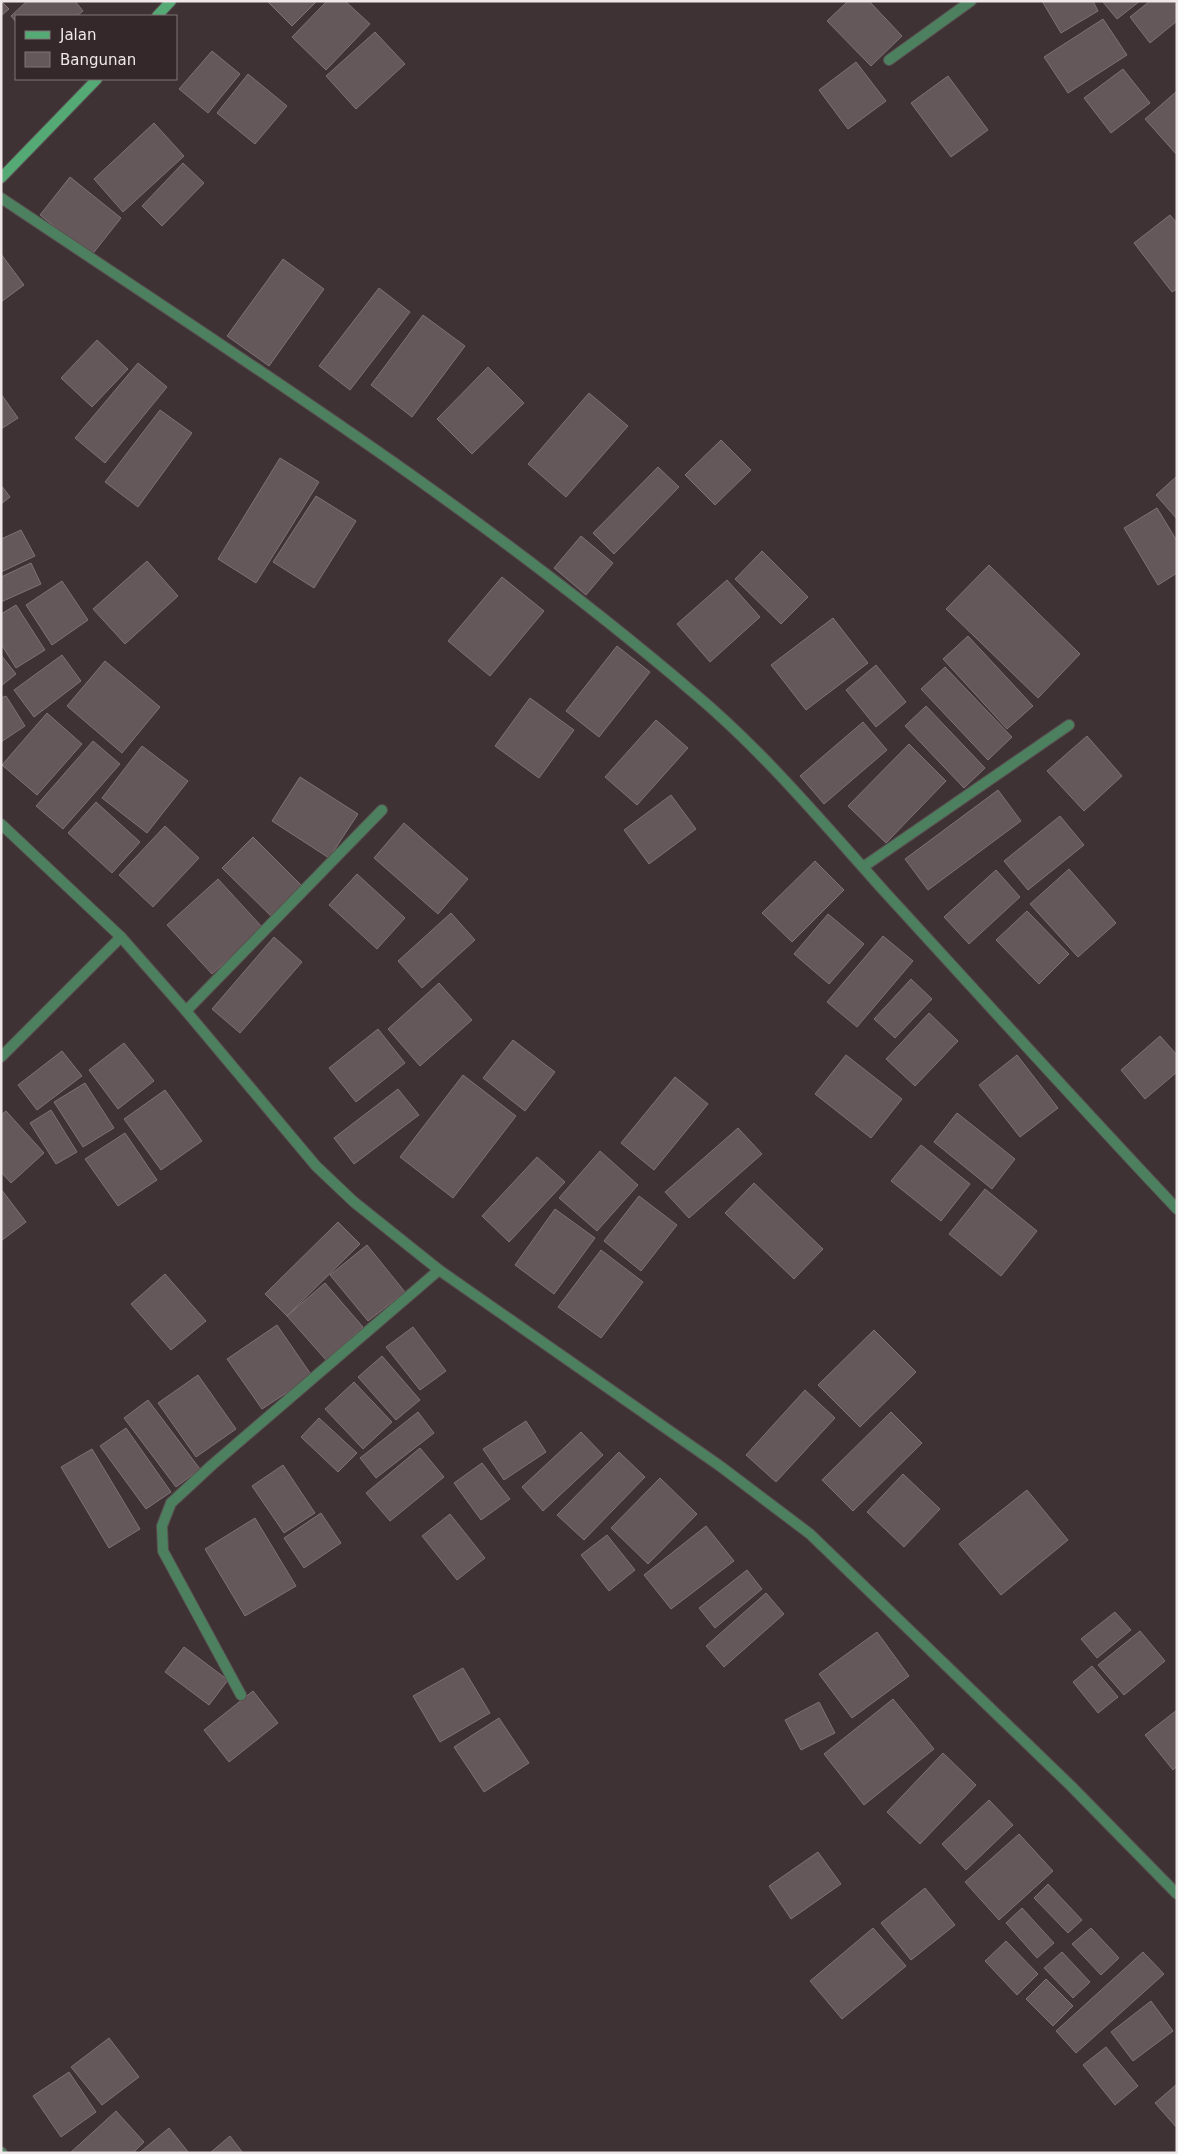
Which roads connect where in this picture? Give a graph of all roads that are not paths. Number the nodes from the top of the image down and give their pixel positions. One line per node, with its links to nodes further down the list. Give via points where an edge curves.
1 (171, 1): 3 (street)
2 (970, 1): 4 (street)
3 (158, 15)
4 (890, 60)
5 (96, 80): 6 (street)
6 (1, 178)
7 (1, 198): 11 (street, via 322,413 518,551 697,695 768,762)
8 (1069, 726): 11 (street)
9 (382, 810): 13 (street)
10 (1, 824): 12 (street)
11 (863, 867): 15 (street)
12 (121, 937): 13 (street); 14 (street)
13 (186, 1011): 16 (street, via 316,1166 354,1202)
14 (1, 1057)
15 (1177, 1209)
16 (439, 1270): 17 (street, via 171,1503 162,1526 163,1551); 18 (street, via 720,1466 810,1534 1071,1786)
17 (241, 1695)
18 (1177, 1894)

